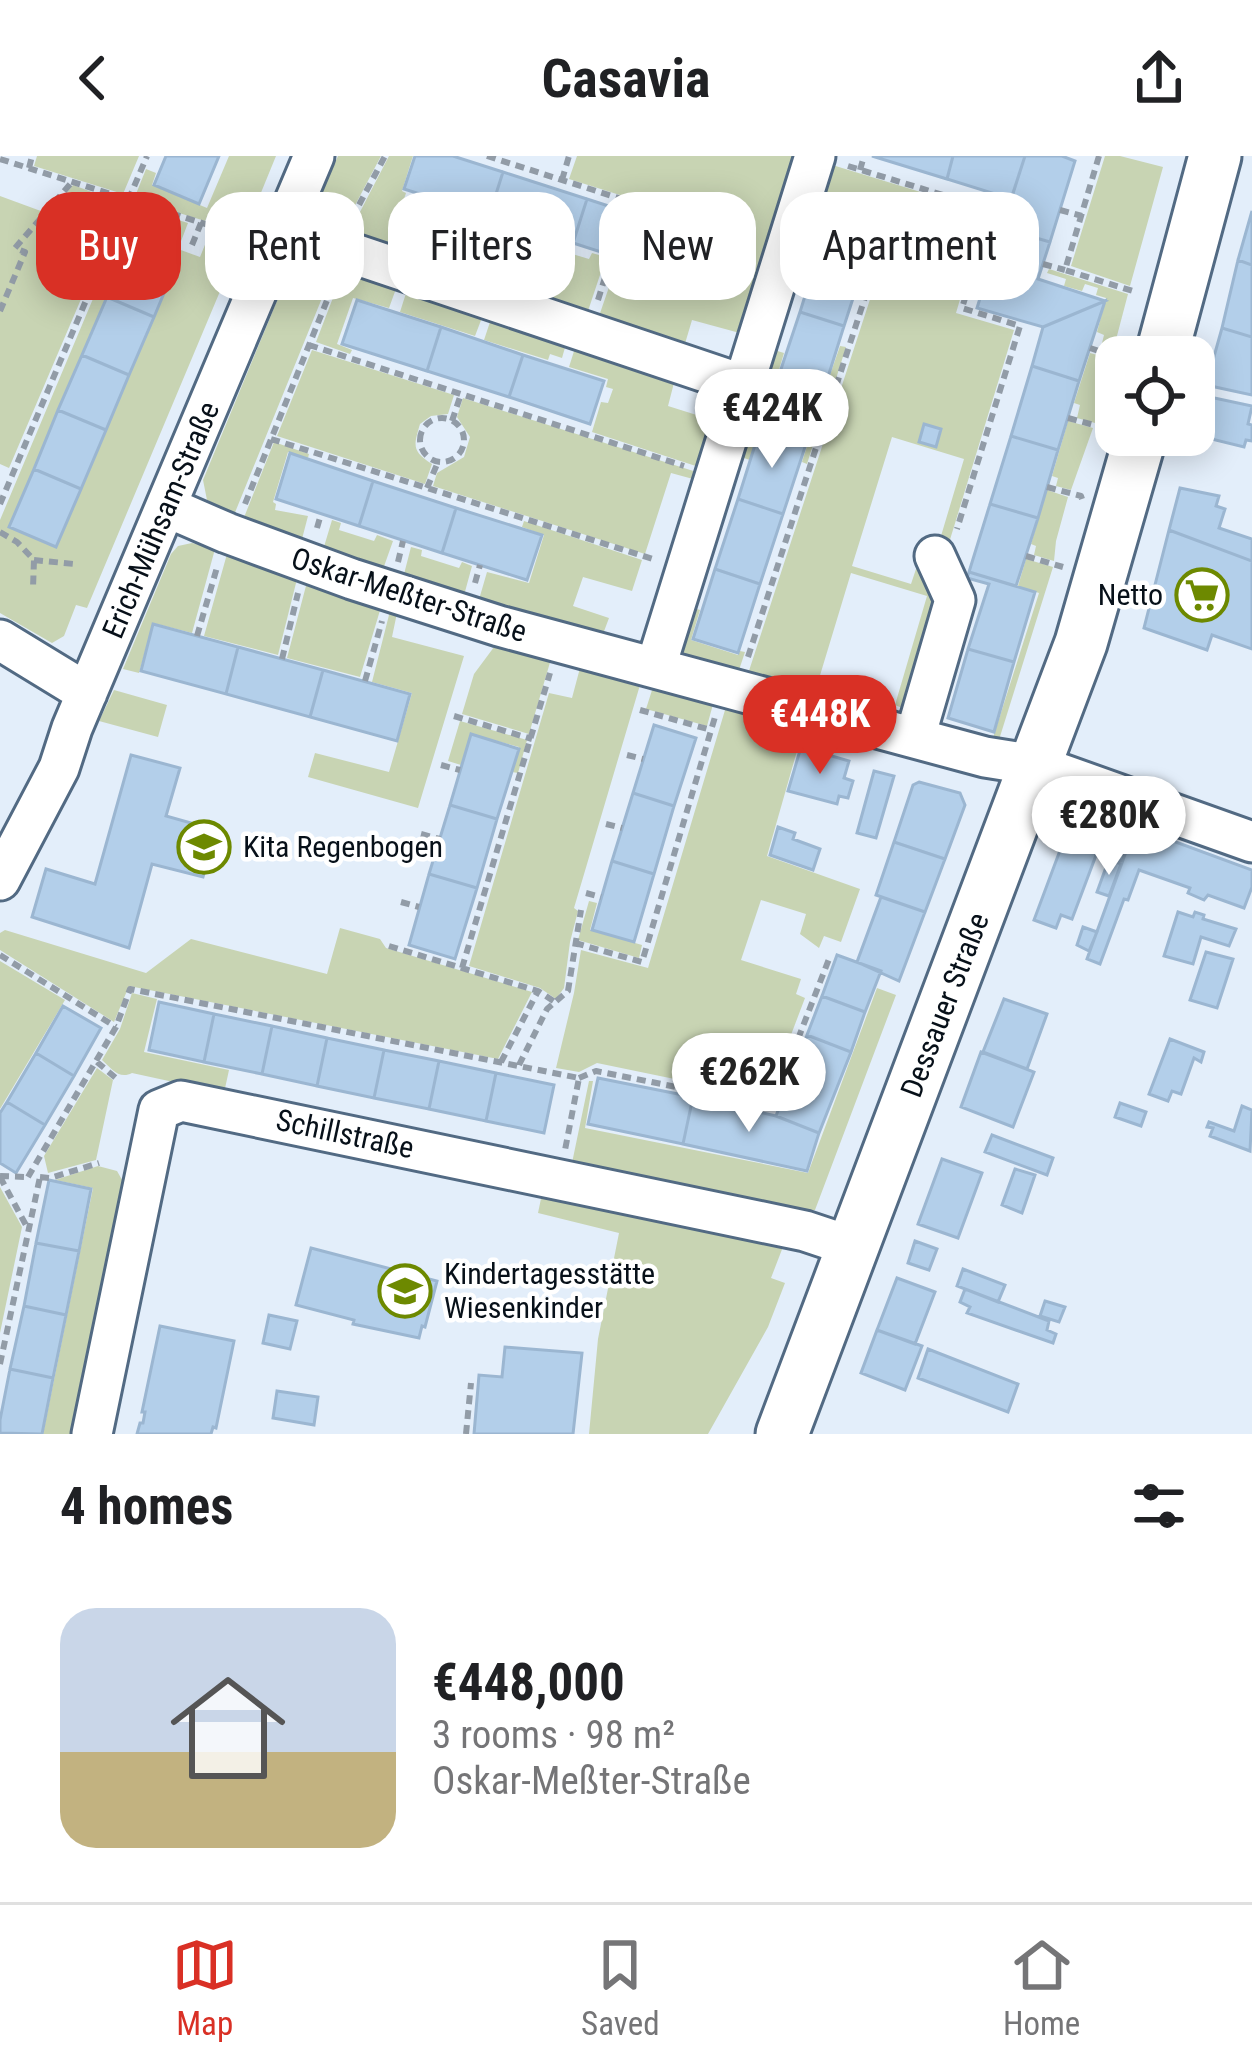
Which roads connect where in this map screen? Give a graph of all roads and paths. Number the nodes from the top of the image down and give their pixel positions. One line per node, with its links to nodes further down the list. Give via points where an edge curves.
1 (32, 156): 12 (path)
2 (147, 156): 17 (path)
3 (314, 156): 18 (street, Erich-Mühsam-Straße)
4 (385, 156): 20 (path)
5 (487, 156): 14 (path)
6 (569, 156): 14 (path)
7 (864, 156): 13 (path)
8 (1099, 156): 22 (path)
9 (1215, 156): 38 (main road)
10 (815, 157): 13 (path); 19 (street)
11 (0, 159): 12 (path)
12 (28, 168): 15 (path)
13 (860, 170): 64 (path, via 992,210 962,308 1020,326)
14 (562, 180): 26 (path, via 662,212)
15 (72, 182): 16 (path); 40 (path, via 15,248 26,252)
16 (103, 192)
17 (131, 192)
18 (292, 192)
19 (804, 192)
20 (364, 202)
21 (1060, 210): 22 (path)
22 (1082, 216): 30 (path)
23 (181, 217): 24 (path)
24 (201, 223): 25 (path); 27 (path)
25 (205, 224)
26 (780, 229)
27 (192, 245)
28 (1043, 264): 30 (path)
29 (780, 270): 46 (street)
30 (1065, 270): 38 (path)
31 (599, 295): 41 (path)
32 (86, 300): 57 (path)
33 (242, 300): 58 (street, Erich-Mühsam-Straße)
34 (325, 300): 43 (path)
35 (490, 300): 39 (street)
36 (507, 300): 39 (path)
37 (864, 300): 50 (path)
38 (1176, 304): 42 (main road)
39 (505, 305): 41 (street)
40 (0, 311)
41 (587, 332): 46 (street)
42 (1168, 336)
43 (309, 345): 47 (path); 52 (path)
44 (1090, 348): 45 (path)
45 (1095, 350)
46 (742, 392): 50 (path); 55 (street)
47 (460, 394): 49 (path); 55 (path)
48 (1068, 418): 51 (path)
49 (452, 421): 54 (path, via 463,446 457,458); 54 (path, via 425,424 421,448)
50 (824, 423): 74 (path)
51 (1095, 426)
52 (271, 439): 56 (path); 60 (path)
53 (1135, 456): 84 (main road, Dessauer Straße)
54 (438, 462): 56 (path)
55 (716, 476): 65 (street)
56 (428, 488): 65 (path)
57 (0, 504)
58 (167, 507): 60 (street, Oskar-Meßter-Straße); 75 (street, Erich-Mühsam-Straße)
59 (0, 532): 61 (path)
60 (230, 534): 62 (street, Oskar-Meßter-Straße); 68 (path)
61 (34, 560): 63 (path); 66 (path)
62 (306, 562): 67 (street, Oskar-Meßter-Straße); 71 (path)
63 (74, 564)
64 (939, 564): 79 (street, via 955,600)
65 (688, 570): 72 (street)
66 (33, 588)
67 (390, 591): 70 (street, Oskar-Meßter-Straße); 73 (path)
68 (197, 636)
69 (0, 640): 75 (street)
70 (559, 644): 72 (street, Oskar-Meßter-Straße); 80 (path)
71 (282, 659)
72 (656, 666): 74 (street, Oskar-Meßter-Straße)
73 (365, 681)
74 (731, 687): 78 (path); 79 (street, Oskar-Meßter-Straße)
75 (87, 693): 91 (street, Erich-Mühsam-Straße, via 59,768)
76 (640, 710): 78 (path)
77 (454, 716): 80 (path)
78 (711, 730): 97 (path, via 642,962)
79 (915, 737): 84 (street, Oskar-Meßter-Straße)
80 (532, 739): 101 (path)
81 (627, 754): 82 (path)
82 (643, 759)
83 (441, 764): 85 (path)
84 (1036, 765): 90 (street, Oskar-Meßter-Straße); 116 (main road, Dessauer Straße)
85 (460, 770)
86 (607, 824): 87 (path)
87 (622, 828)
88 (421, 834): 89 (path)
89 (440, 839)
90 (1252, 842)
91 (0, 880)
92 (586, 892): 93 (path)
93 (601, 897)
94 (401, 902): 95 (path)
95 (419, 908)
96 (581, 910): 97 (path)
97 (575, 943): 103 (path, via 568,991)
98 (388, 946): 101 (path)
99 (0, 955): 104 (path)
100 (829, 959): 108 (path, via 772,1106 596,1071)
101 (461, 968): 102 (path)
102 (538, 991): 103 (path); 106 (path)
103 (555, 1002): 107 (path)
104 (116, 1028): 105 (path); 106 (path, via 130,988)
105 (96, 1061): 109 (path); 112 (path)
106 (501, 1062): 107 (path)
107 (519, 1066): 108 (path)
108 (579, 1078): 114 (path)
109 (117, 1079)
110 (99, 1163): 113 (path)
111 (0, 1177): 112 (path); 115 (path)
112 (28, 1177): 113 (path)
113 (40, 1177): 115 (path)
114 (559, 1178): 116 (street, Schillstraße); 119 (street, Schillstraße, via 182,1101 159,1110)
115 (28, 1229): 117 (path)
116 (853, 1247): 121 (main road, Dessauer Straße)
117 (0, 1364)
118 (471, 1383): 120 (path)
119 (92, 1434)
120 (466, 1434)
121 (782, 1434)

